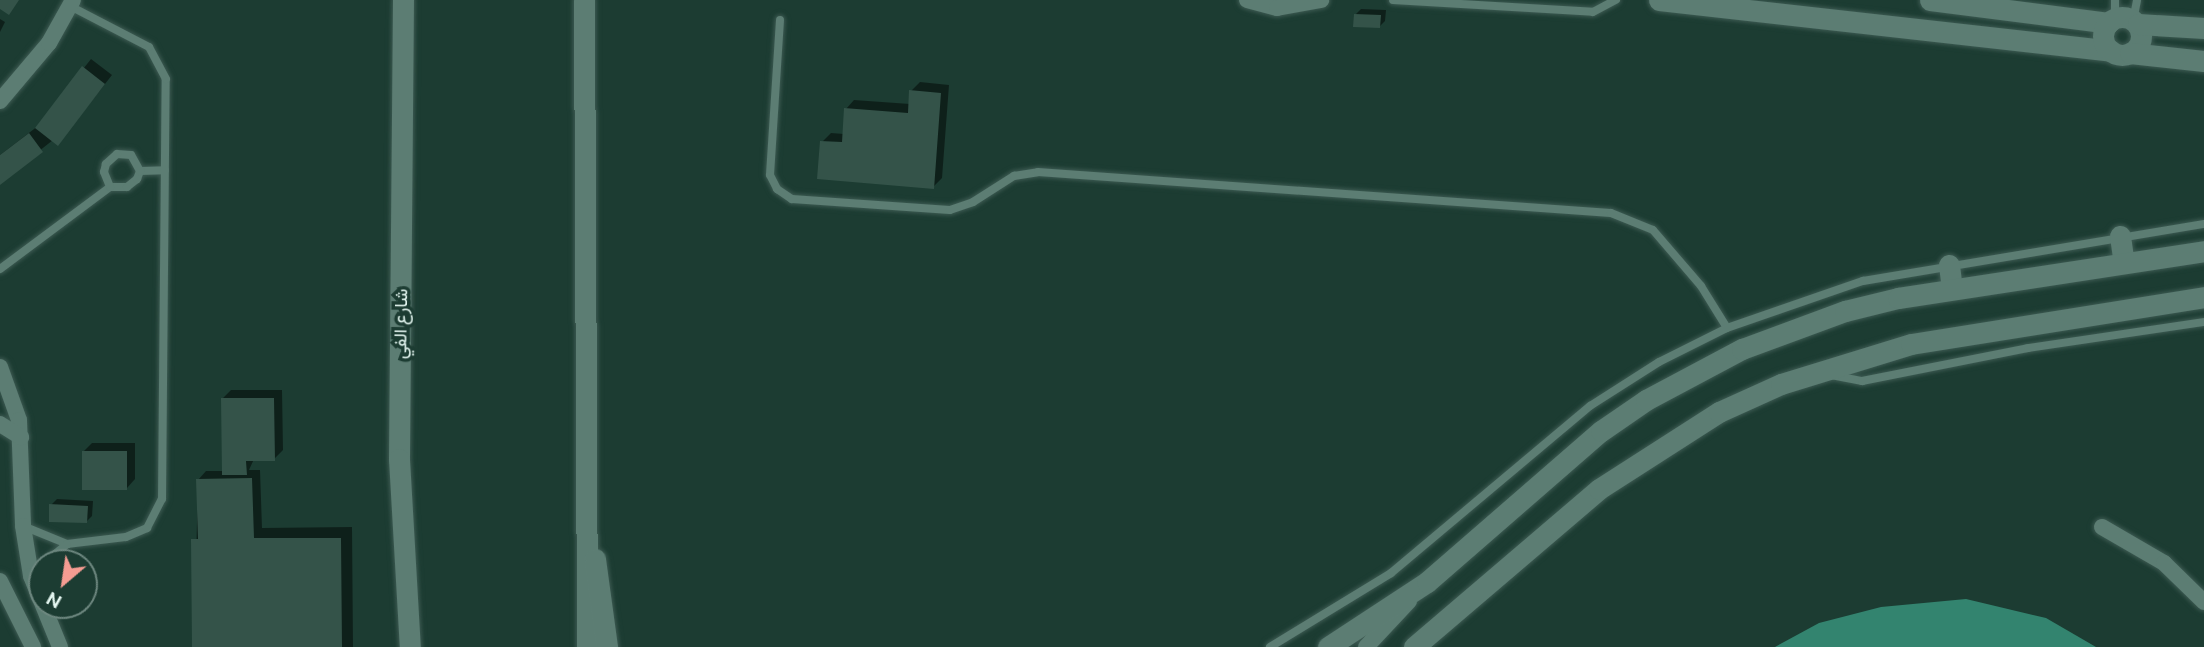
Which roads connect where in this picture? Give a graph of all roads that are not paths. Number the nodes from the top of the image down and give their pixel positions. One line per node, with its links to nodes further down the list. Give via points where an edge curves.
1 (403, 0): 46 (street, شارع الفي, via 398,459)
2 (584, 0): 37 (street)
3 (1247, 0): 4 (street, via 1277,8)
4 (1321, 0)
5 (1393, 0): 11 (lane)
6 (1545, 0): 11 (lane)
7 (1616, 0): 11 (lane, via 1593,12)
8 (1659, 0): 15 (street)
9 (1930, 0): 12 (street)
10 (71, 3): 17 (street, via 49,43); 18 (lane, via 141,42 161,62 166,79)
11 (1534, 8)
12 (2125, 14): 14 (street); 15 (street, via 2141,38); 15 (street, via 2104,34)
13 (780, 20): 30 (lane, via 770,175 776,189 793,199 950,210 973,202 1014,176 1038,172 1611,213 1653,230 1701,286)
14 (2204, 28)
15 (2121, 52): 16 (street)
16 (2204, 61)
17 (0, 101)
18 (165, 170): 19 (lane); 38 (lane, via 160,510 137,534)
19 (140, 171): 20 (lane, via 127,187); 20 (lane, via 131,155 117,154 104,172)
20 (110, 187): 26 (lane)
21 (2204, 224): 22 (lane)
22 (2119, 236): 24 (street); 25 (lane)
23 (2204, 251): 24 (street)
24 (2124, 263): 27 (street)
25 (1949, 265): 27 (street); 30 (lane, via 1820,293)
26 (0, 269)
27 (1952, 288): 41 (street, via 1793,328 1693,373 1601,431)
28 (2204, 297): 32 (street, via 1911,344)
29 (2204, 322): 32 (lane, via 2028,348 1862,381)
30 (1727, 328): 51 (lane, via 1660,362 1590,406 1409,559 1342,606)
31 (0, 367): 34 (street, via 15,403)
32 (1819, 370): 44 (street, via 1718,412 1599,489)
33 (0, 424): 34 (street)
34 (21, 437): 35 (street)
35 (23, 526): 38 (lane); 40 (street)
36 (2102, 527): 43 (street, via 2164,563)
37 (585, 532): 49 (street); 50 (street, via 600,580)
38 (67, 544): 39 (lane)
39 (61, 549)
40 (28, 562)
41 (1427, 582): 52 (street); 53 (street)
42 (1, 587): 47 (street)
43 (2204, 602)
44 (1455, 616): 54 (street); 55 (street)
45 (48, 619): 48 (street)
46 (408, 640)
47 (33, 647)
48 (60, 647)
49 (587, 647)
50 (607, 647)
51 (1270, 647)
52 (1328, 647)
53 (1366, 647)
54 (1414, 647)
55 (1439, 647)

